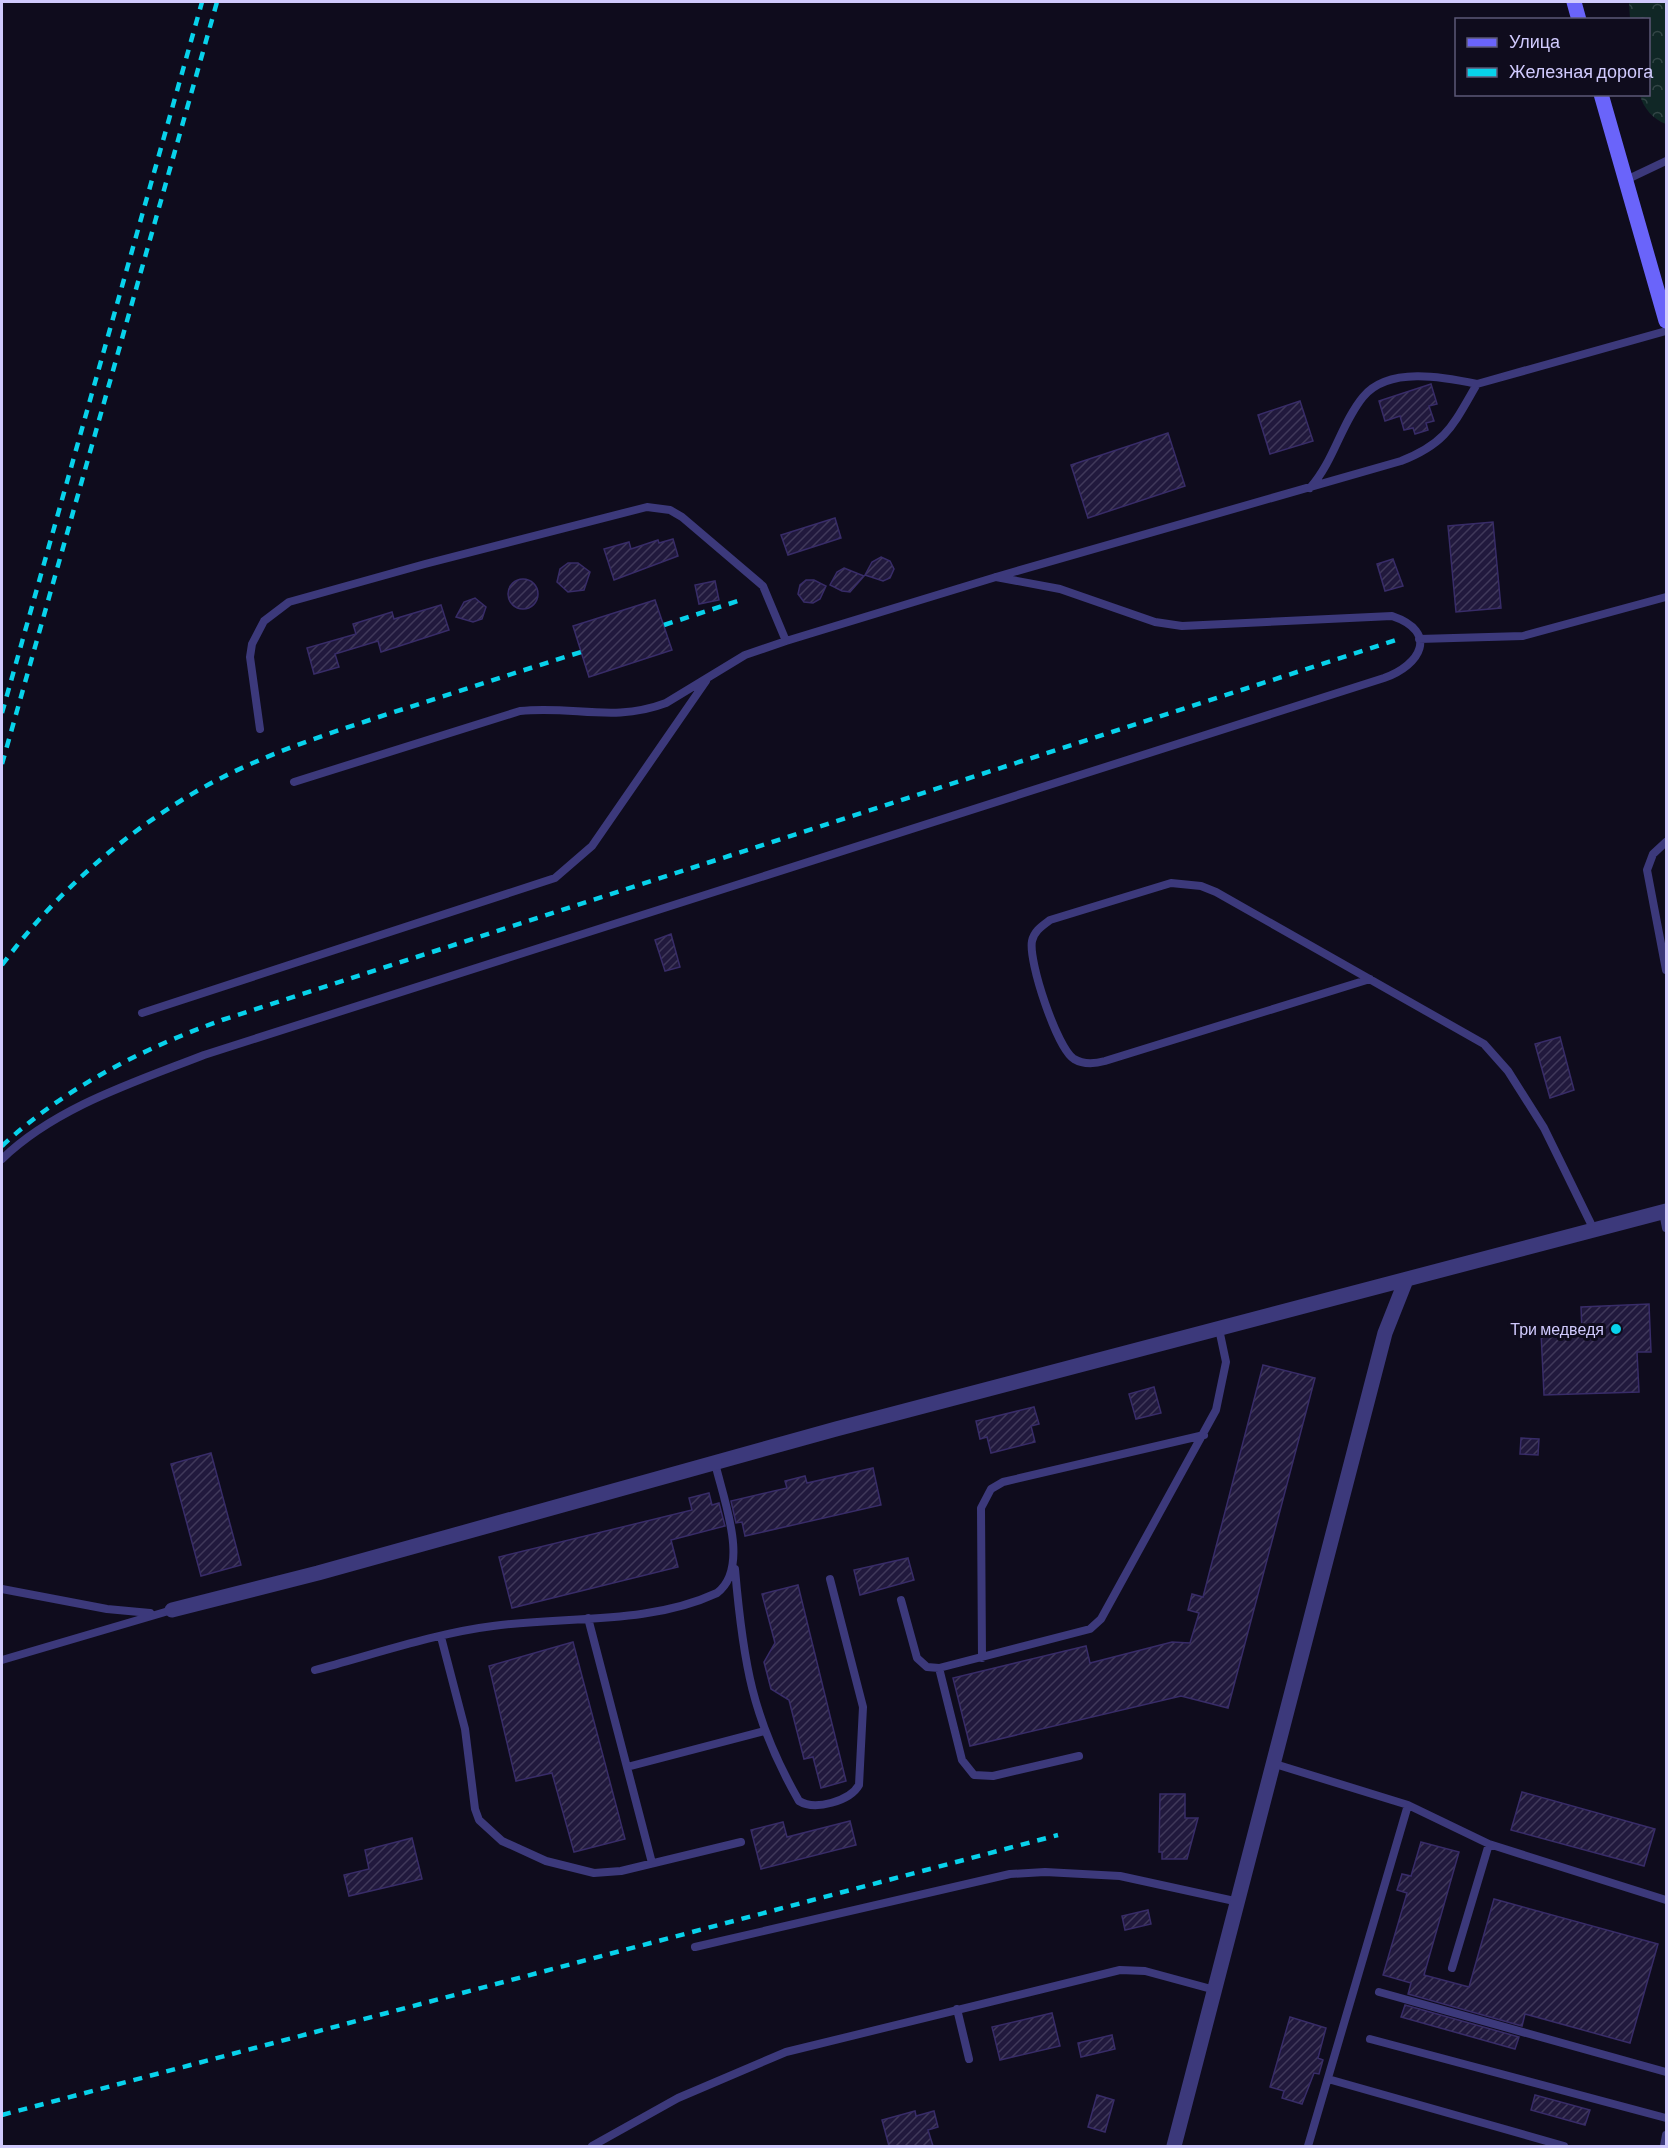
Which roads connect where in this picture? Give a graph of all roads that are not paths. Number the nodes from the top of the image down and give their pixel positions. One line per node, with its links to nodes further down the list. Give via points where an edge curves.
1 (1574, 2): 2 (main road)
2 (1578, 18)
3 (1602, 96): 5 (main road)
4 (1666, 161): 5 (lane)
5 (1626, 180): 6 (main road)
6 (1666, 321)
7 (1666, 331): 8 (lane)
8 (1477, 384): 9 (lane, via 1446,436 1435,445 1401,462); 9 (lane, via 1420,377 1372,388 1358,404 1327,466)
9 (1309, 489): 10 (lane)
10 (996, 577): 12 (lane, via 1060,589 1155,622 1182,626 1378,615 1410,624); 13 (lane)
11 (1666, 597): 12 (lane, via 1523,636)
12 (1419, 639): 21 (lane, via 1416,660 1384,678 204,1055 67,1114 33,1133)
13 (786, 641): 14 (lane, via 745,655); 15 (lane, via 770,598 753,576 682,517 670,510 647,507 289,602 264,621 252,644 250,657)
14 (709, 677): 16 (lane, via 653,708 610,715 543,708 520,711); 20 (lane, via 592,846 555,878)
15 (260, 729)
16 (294, 782)
17 (1666, 842): 18 (lane, via 1653,854 1647,870)
18 (1666, 969)
19 (1371, 979): 19 (lane, via 1106,1061 1081,1063 1072,1058 1059,1039 1034,967 1032,939 1050,920 1158,885 1201,886); 24 (lane, via 1484,1044 1498,1058 1544,1128)
20 (142, 1013)
21 (2, 1159)
22 (1665, 1211): 23 (lane); 24 (street)
23 (1666, 1228)
24 (1594, 1230): 25 (street)
25 (1406, 1280): 26 (street); 42 (street, via 1385,1333)
26 (1219, 1329): 27 (lane, via 1225,1351 1225,1374 1216,1410); 28 (street)
27 (1204, 1435): 36 (lane, via 1101,1619 1079,1634); 36 (lane, via 1003,1482 991,1490 981,1508)
28 (715, 1463): 29 (lane); 33 (street)
29 (734, 1559): 34 (lane, via 728,1585 709,1596 642,1614); 40 (lane, via 744,1659)
30 (830, 1579): 40 (lane, via 863,1707 856,1791 846,1798 805,1805 799,1801)
31 (2, 1589): 33 (lane, via 127,1612)
32 (901, 1600): 38 (lane, via 917,1658 927,1667)
33 (172, 1610): 37 (lane)
34 (588, 1618): 35 (lane, via 492,1626); 43 (lane)
35 (441, 1637): 39 (lane); 47 (lane, via 465,1729 475,1809 490,1832 546,1861 594,1873)
36 (982, 1658): 38 (lane)
37 (2, 1660)
38 (939, 1668): 41 (lane, via 962,1760 974,1774 993,1776)
39 (315, 1670)
40 (764, 1731): 43 (lane)
41 (1079, 1756)
42 (1275, 1764): 44 (lane); 49 (street)
43 (627, 1767): 47 (lane)
44 (1408, 1805): 46 (lane); 58 (lane)
45 (741, 1842): 47 (lane)
46 (1489, 1844): 48 (lane); 51 (lane)
47 (652, 1863)
48 (1666, 1900)
49 (1239, 1902): 50 (lane, via 1111,1875 1010,1874); 52 (street)
50 (695, 1947)
51 (1452, 1968)
52 (1215, 1990): 54 (lane, via 1131,1969); 63 (street)
53 (1379, 1992): 57 (lane)
54 (957, 2009): 56 (lane); 62 (lane, via 786,2052 678,2098)
55 (1370, 2039): 59 (lane)
56 (969, 2059)
57 (1666, 2072)
58 (1328, 2079): 61 (lane); 64 (lane)
59 (1666, 2118)
60 (1666, 2135): 66 (lane)
61 (1543, 2144): 65 (lane)
62 (591, 2146)
63 (1174, 2146)
64 (1308, 2146)
65 (1564, 2146)
66 (1664, 2146)

